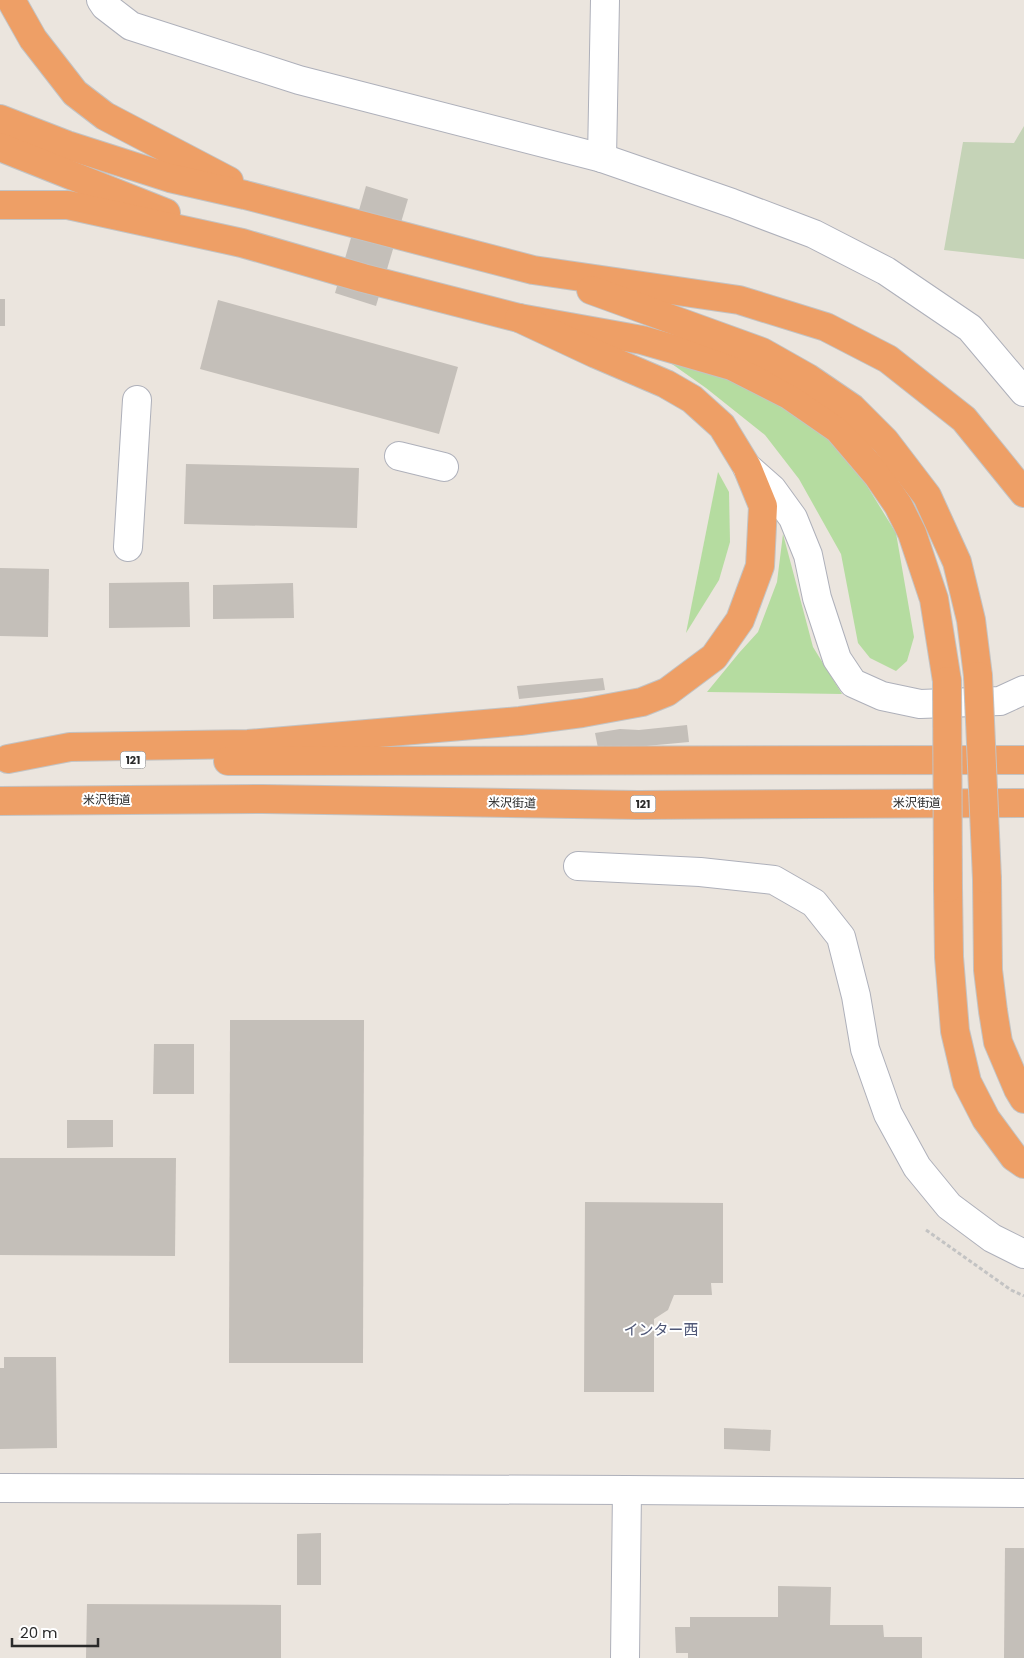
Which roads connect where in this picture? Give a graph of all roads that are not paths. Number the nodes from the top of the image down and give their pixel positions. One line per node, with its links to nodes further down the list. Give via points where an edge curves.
1 (11, 0): 7 (highway, via 33,39 75,93 106,116)
2 (100, 0): 6 (street, via 131,26 299,80)
3 (605, 0): 6 (street)
4 (0, 119): 7 (highway, via 67,145 170,178)
5 (0, 147): 9 (highway)
6 (602, 158): 12 (street, via 814,234 886,271 970,328)
7 (273, 203): 10 (highway)
8 (0, 205): 9 (highway, via 68,206)
9 (242, 243): 11 (highway)
10 (533, 270): 17 (highway, via 739,300 826,327 888,359 964,419); 25 (highway, bridge, via 762,352 808,378 852,408 885,441 927,496 957,562 971,620 978,676 988,970 998,1042)
11 (519, 318): 16 (highway, via 666,384 692,399 722,426); 26 (highway, bridge, via 642,340 732,366 789,395 838,429 898,505 912,533 934,599 947,681 949,957 955,1031 967,1082 986,1119 1014,1157)
12 (1024, 392)
13 (137, 400): 18 (street)
14 (399, 456): 15 (street)
15 (444, 466)
16 (747, 467): 19 (street, via 772,489 793,518 808,555 817,598 837,659 853,683 882,696 920,704 1000,700); 20 (highway, via 763,506 760,566 740,620 714,658 667,692 642,702 520,722 248,744 70,747)
17 (1024, 493)
18 (128, 548)
19 (1024, 690)
20 (4, 759): 21 (highway, 121, via 265,762)
21 (1024, 760)
22 (0, 801): 23 (highway, 米沢街道 / 121, via 263,799 638,804)
23 (1024, 803)
24 (578, 866): 27 (street, via 700,872 774,880 814,903 841,937 865,1049 888,1114 918,1167 949,1206 992,1238)
25 (1024, 1099)
26 (1024, 1164)
27 (1024, 1254)
28 (0, 1488): 29 (street)
29 (627, 1490): 30 (street); 31 (street)
30 (1024, 1493)
31 (625, 1658)

